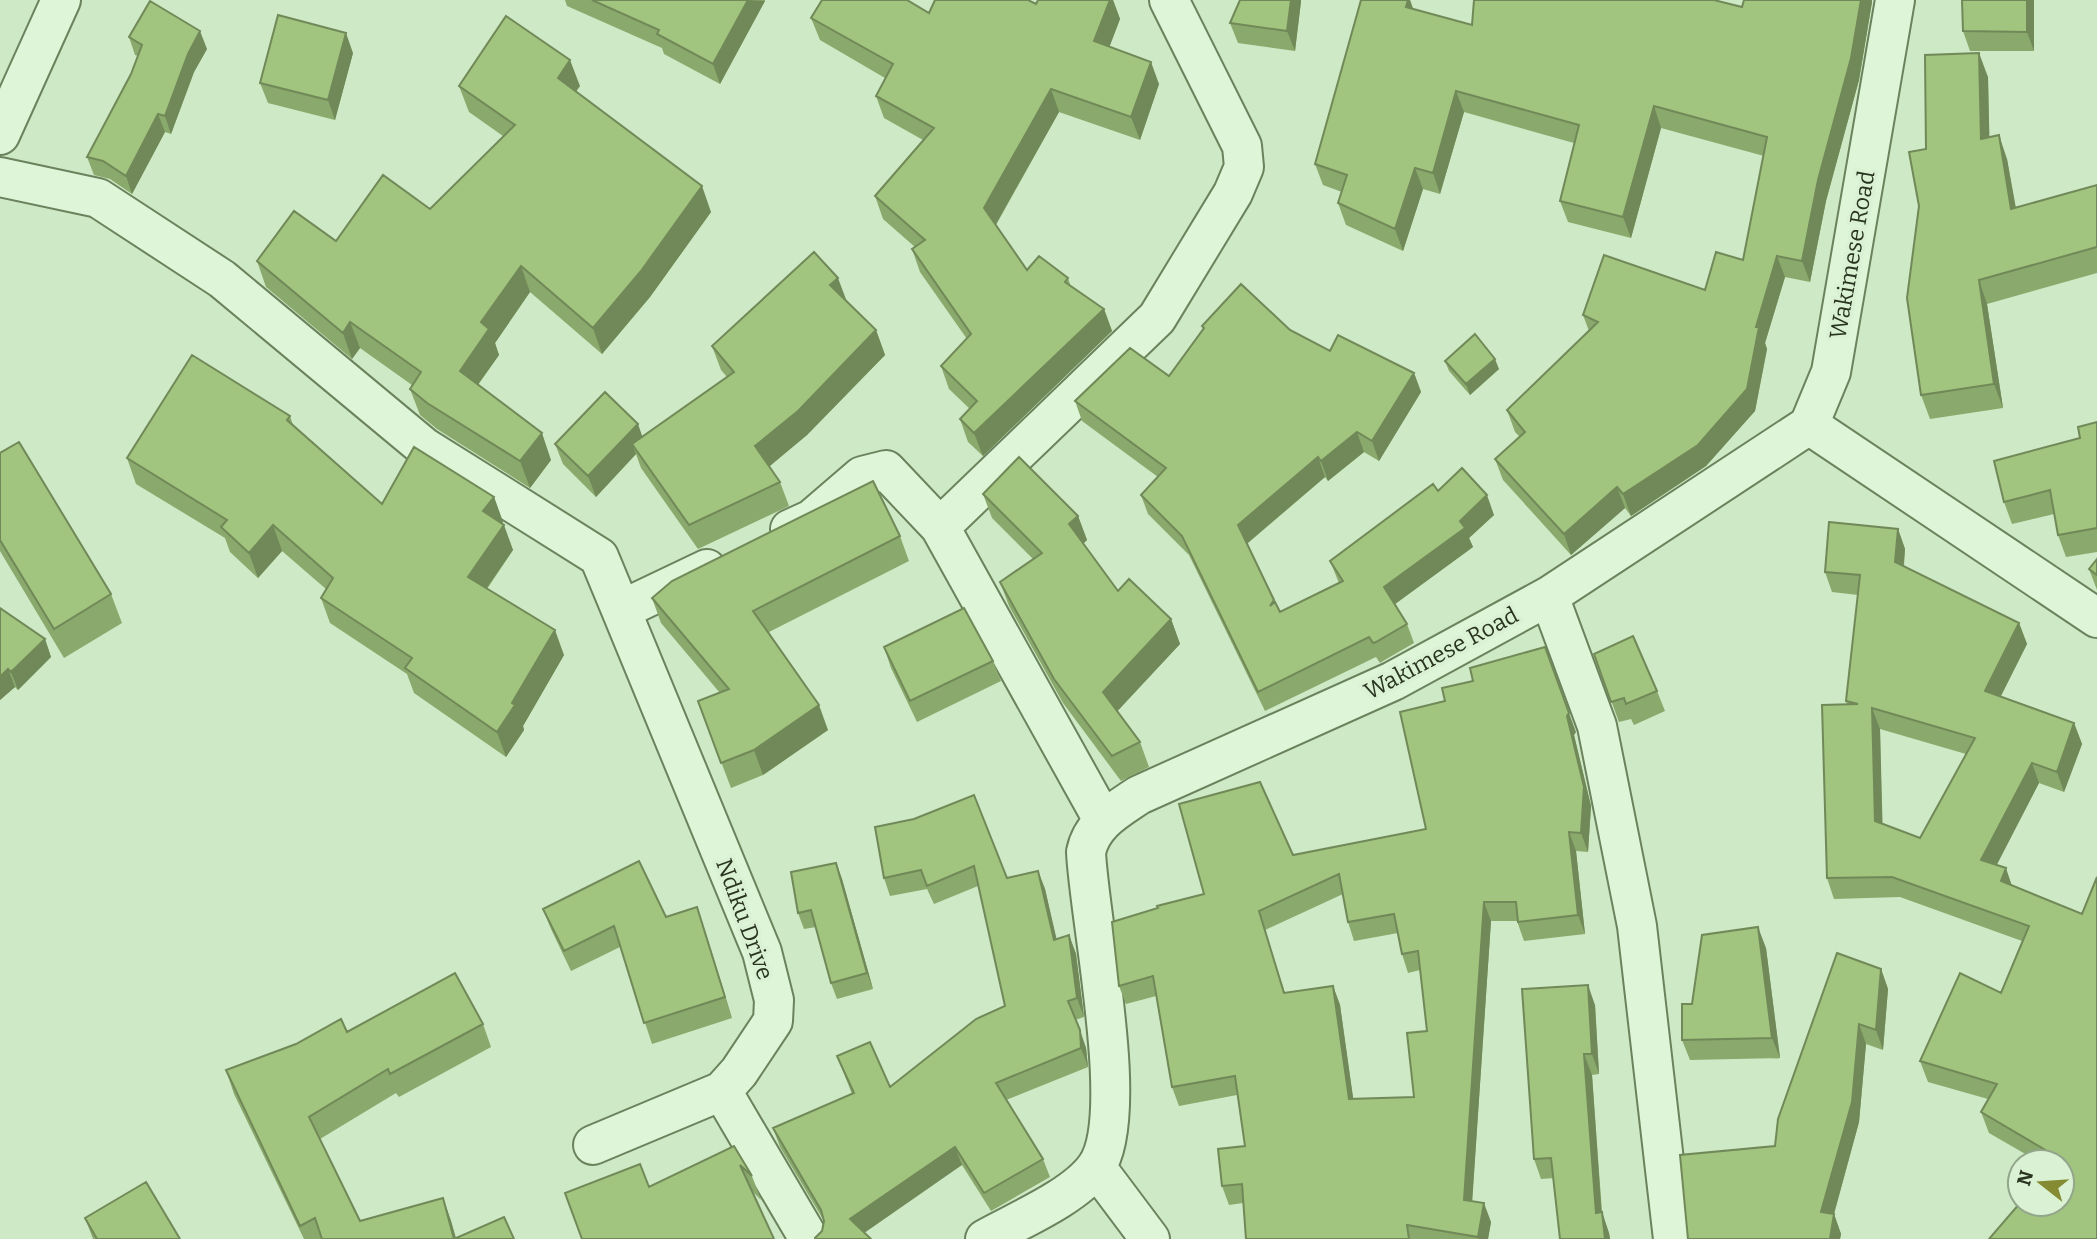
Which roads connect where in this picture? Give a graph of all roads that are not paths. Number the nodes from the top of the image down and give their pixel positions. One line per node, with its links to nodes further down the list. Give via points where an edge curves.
1 (61, 0): 4 (street)
2 (1169, 0): 7 (street, via 1242,146 1244,167 1233,193 1157,318)
3 (1895, 0): 6 (street, Wakimese Road, via 1831,372)
4 (0, 135)
5 (0, 177): 9 (street, Ndiku Drive, via 98,198 222,279 424,447 599,557)
6 (1809, 425): 8 (street, Wakimese Road); 10 (street)
7 (940, 527): 9 (street, via 886,470 862,476 812,519); 11 (street)
8 (1549, 596): 11 (street, Wakimese Road, via 1393,681 1139,795); 18 (street, via 1597,726 1636,926)
9 (621, 610): 12 (street, Ndiku Drive, via 762,952 774,1000 773,1021 763,1040)
10 (2097, 618)
11 (1103, 820): 14 (street, Wakimese Road, via 1086,852 1111,1101 1106,1147)
12 (722, 1091): 13 (street, Ndiku Drive); 15 (street)
13 (593, 1145)
14 (1096, 1167): 16 (street, Wakimese Road, via 1079,1186); 17 (street)
15 (809, 1239)
16 (985, 1239)
17 (1150, 1239)
18 (1673, 1239)

